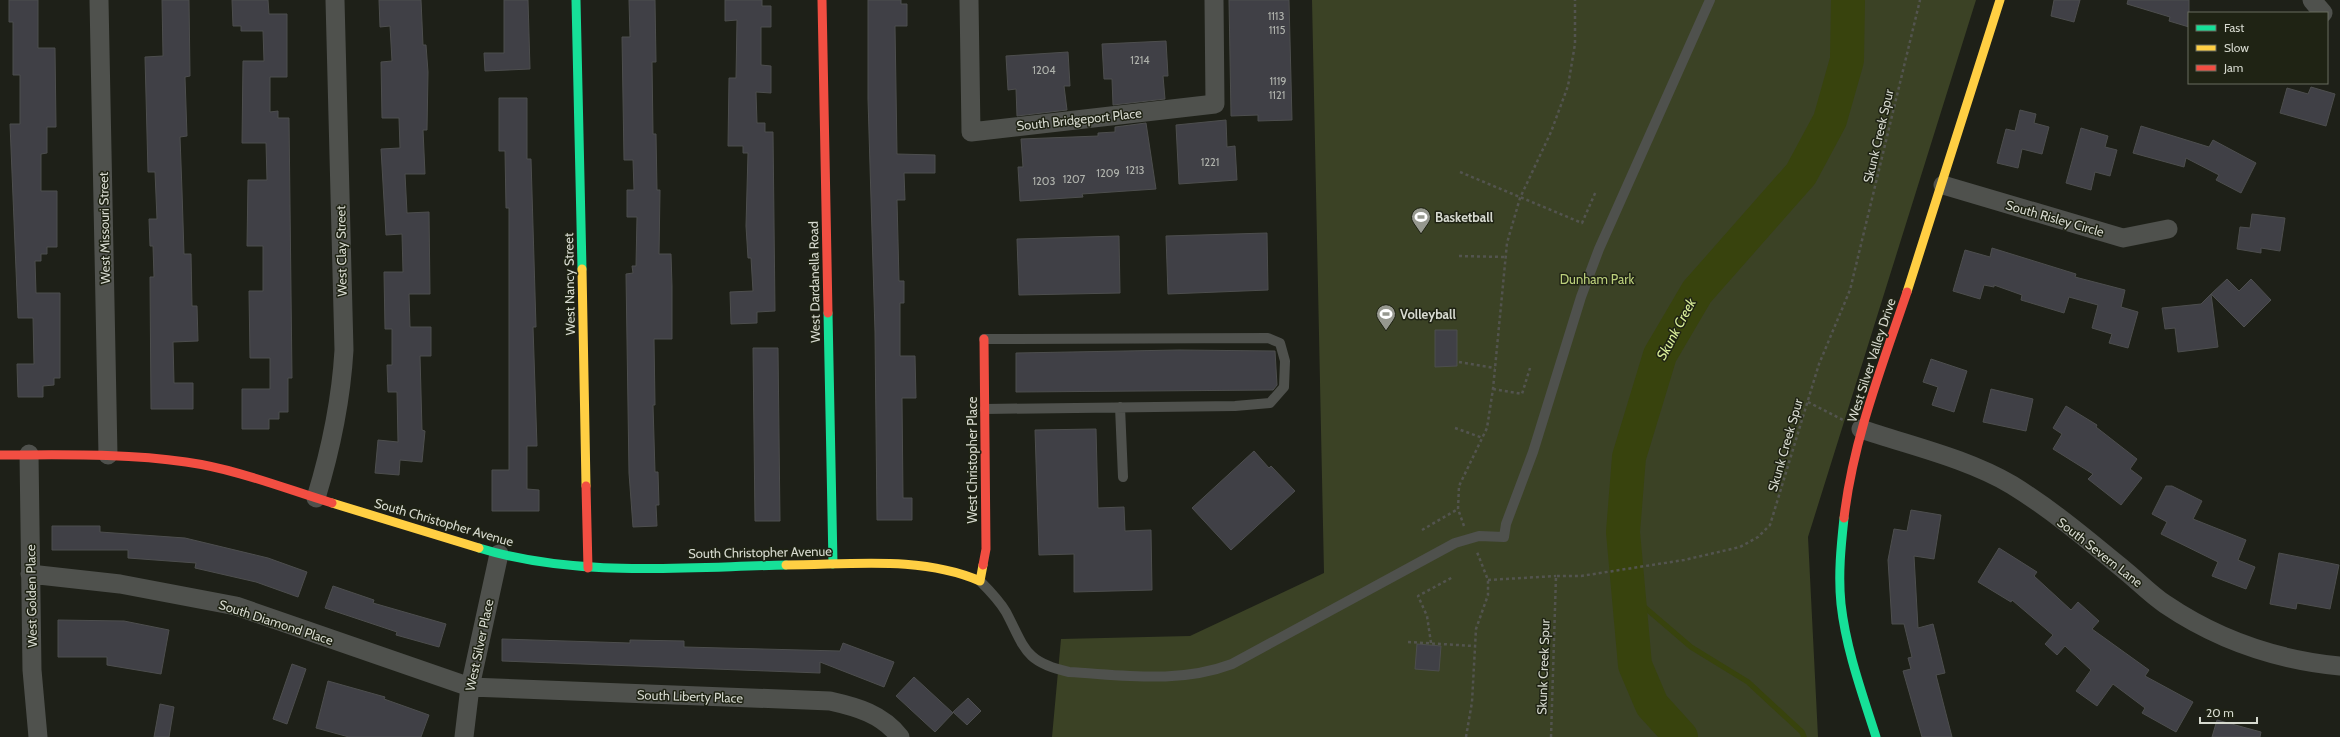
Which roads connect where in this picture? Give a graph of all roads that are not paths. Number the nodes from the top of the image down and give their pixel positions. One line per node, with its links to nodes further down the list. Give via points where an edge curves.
1 (99, 0): 19 (street, West Missouri Street)
2 (335, 0): 21 (street, West Clay Street, via 344,350 336,422)
3 (576, 0): 24 (street, West Nancy Street)
4 (822, 0): 23 (street, West Dardanella Road)
5 (969, 0): 6 (street, South Bridgeport Place, via 971,132 1215,104)
6 (1214, 0)
7 (1710, 0): 26 (lane, via 1599,249 1581,297 1533,452 1506,524 1504,537 1479,536 1455,543 1232,664 1180,677 1069,672 1051,668 1030,654 1019,642 1006,612)
8 (2000, 0): 11 (street, West Silver Valley Drive)
9 (2312, 0): 10 (street)
10 (2322, 12)
11 (1943, 185): 12 (street, South Risley Circle, via 2123,238); 16 (street, West Silver Valley Drive)
12 (2168, 229)
13 (984, 339): 14 (lane, via 1268,338 1280,343 1285,361 1284,387 1270,403); 15 (street, West Christopher Place)
14 (1120, 408): 15 (lane); 20 (lane)
15 (985, 409): 26 (street, West Christopher Place, via 986,549)
16 (1861, 429): 27 (street, South Severn Lane, via 1983,470 2012,485 2164,603 2203,628 2273,655); 32 (street, West Silver Valley Drive, via 1843,512 1840,585 1848,643)
17 (29, 454): 18 (street, South Christopher Avenue); 19 (street, South Christopher Avenue); 25 (street, West Golden Place)
18 (0, 455)
19 (108, 455): 21 (street, South Christopher Avenue, via 186,462 225,470 269,481)
20 (1123, 477)
21 (316, 498): 22 (street, South Christopher Avenue)
22 (499, 554): 24 (street, South Christopher Avenue); 28 (street, West Silver Place)
23 (833, 564): 24 (street, South Christopher Avenue); 26 (street, South Christopher Avenue, via 935,566 959,571)
24 (588, 568)
25 (30, 574): 28 (street, South Diamond Place, via 120,584 236,606); 29 (street, West Golden Place, via 32,670)
26 (980, 581)
27 (2340, 666)
28 (470, 687): 30 (street, West Silver Place); 31 (street, South Liberty Place, via 830,701 858,707 876,715)
29 (38, 737)
30 (464, 737)
31 (900, 737)
32 (1876, 737)

